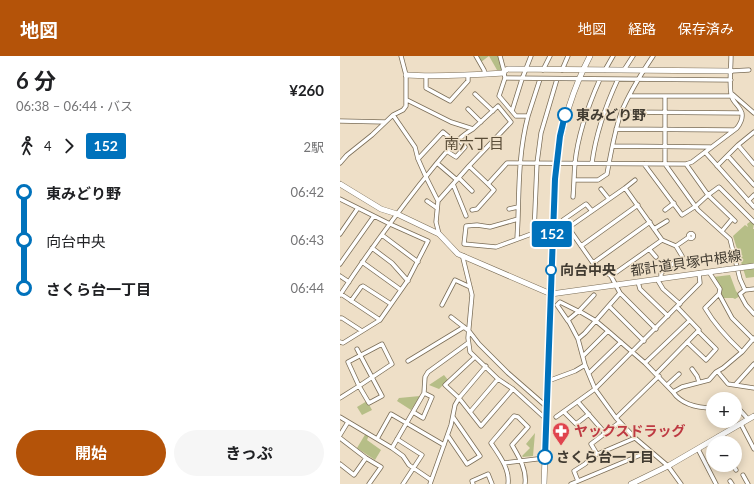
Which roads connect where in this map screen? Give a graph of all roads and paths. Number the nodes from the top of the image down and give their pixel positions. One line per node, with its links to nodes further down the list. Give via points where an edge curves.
1 (401, 56): 23 (street)
2 (476, 56): 21 (street)
3 (500, 56): 22 (street)
4 (531, 56): 12 (street)
5 (550, 56): 13 (street)
6 (568, 56): 14 (street)
7 (590, 56): 15 (street)
8 (613, 56): 16 (street)
9 (633, 56): 17 (street)
10 (653, 56): 18 (street)
11 (731, 56): 19 (street)
12 (525, 70): 13 (street); 22 (street, via 508,69); 26 (street)
13 (544, 70): 14 (street)
14 (562, 70): 15 (street)
15 (583, 70): 16 (street); 29 (street)
16 (605, 70): 17 (street)
17 (624, 70): 18 (street)
18 (644, 70): 19 (street); 32 (street)
19 (731, 70): 20 (street); 33 (street)
20 (749, 70)
21 (485, 74): 22 (street); 24 (street)
22 (504, 74): 26 (street); 41 (street, via 499,96)
23 (406, 75): 25 (street); 38 (street)
24 (468, 75): 25 (street); 25 (street, via 468,82 450,101 426,88)
25 (426, 76)
26 (522, 78): 27 (street); 41 (street)
27 (540, 79): 28 (street); 47 (street)
28 (557, 79): 29 (street); 68 (street, via 541,133)
29 (579, 79): 30 (street); 69 (street, via 563,122)
30 (600, 79): 31 (street); 70 (street, via 583,121)
31 (618, 79): 32 (street); 71 (street, via 598,128)
32 (638, 79): 33 (street); 36 (street)
33 (731, 80): 35 (street)
34 (475, 94): 40 (street)
35 (731, 95): 37 (street); 44 (street); 45 (street)
36 (629, 96): 37 (street); 42 (street)
37 (664, 96): 43 (street)
38 (407, 100): 46 (street, via 403,110); 51 (street, via 451,122)
39 (468, 109): 50 (street)
40 (493, 111): 50 (street); 77 (street, via 498,106 511,122)
41 (512, 111): 47 (street, via 516,116)
42 (622, 112): 43 (street); 52 (street)
43 (665, 112): 44 (street); 53 (street)
44 (742, 113): 54 (street, via 741,122)
45 (754, 113)
46 (392, 114): 49 (street); 64 (street, via 415,147)
47 (528, 116): 65 (street)
48 (340, 121): 49 (street)
49 (385, 122): 66 (street)
50 (481, 122): 51 (street)
51 (473, 129): 56 (street)
52 (616, 129): 53 (street); 58 (street)
53 (665, 129): 54 (street); 59 (street)
54 (734, 130): 60 (street)
55 (754, 132): 57 (street)
56 (457, 142): 61 (street); 61 (street, via 465,147 456,157); 64 (street, via 443,132)
57 (738, 145): 63 (street); 76 (street)
58 (613, 146): 59 (street); 72 (street)
59 (665, 147): 60 (street); 74 (street)
60 (710, 147): 62 (street)
61 (448, 152): 67 (street)
62 (705, 152): 75 (street); 78 (street)
63 (728, 156): 78 (street); 86 (street)
64 (418, 159): 79 (street)
65 (520, 162): 68 (street); 85 (street, via 507,163); 102 (street)
66 (340, 163)
67 (437, 163): 79 (street); 80 (street)
68 (537, 163): 69 (street); 125 (street, via 534,233)
69 (556, 163): 70 (street); 126 (street)
70 (575, 163): 71 (street); 81 (street)
71 (592, 163): 72 (street)
72 (610, 163): 73 (street); 81 (street, via 607,174 598,180)
73 (644, 164): 74 (street); 98 (street)
74 (665, 164): 75 (street); 101 (street)
75 (686, 164): 90 (street)
76 (754, 164)
77 (469, 166): 80 (street); 85 (street)
78 (717, 166): 97 (street)
79 (426, 177): 96 (street); 110 (street)
80 (458, 179): 84 (street); 89 (street)
81 (574, 180): 92 (street)
82 (635, 180): 87 (street)
83 (340, 184): 110 (street, via 381,209)
84 (453, 184): 96 (street); 112 (street)
85 (488, 184): 107 (street, via 494,190 477,209)
86 (754, 185)
87 (625, 188): 94 (street); 100 (street)
88 (601, 189): 94 (street)
89 (472, 191)
90 (708, 195): 101 (street); 116 (street, via 719,187); 120 (street, via 734,220)
91 (754, 195): 97 (street)
92 (573, 197)
93 (341, 199): 99 (street); 104 (street)
94 (608, 199): 109 (street)
95 (427, 201): 105 (street)
96 (438, 201): 105 (street)
97 (748, 201): 103 (street)
98 (674, 203): 101 (street, via 682,215); 108 (street)
99 (340, 204)
100 (638, 205): 115 (street); 128 (street)
101 (696, 206): 120 (street)
102 (518, 207): 106 (street); 113 (street)
103 (754, 207)
104 (358, 208): 111 (street); 121 (street)
105 (437, 208): 122 (street, via 436,222)
106 (509, 209)
107 (472, 210)
108 (665, 210)
109 (592, 211): 118 (street); 118 (street, via 586,204 563,220)
110 (397, 214): 117 (street); 122 (street)
111 (374, 216): 117 (street); 139 (street)
112 (466, 216)
113 (518, 219): 125 (street); 125 (street, via 490,227 466,226 464,244 496,247)
114 (667, 221): 119 (street)
115 (650, 222): 119 (street); 137 (street)
116 (754, 222)
117 (390, 224): 123 (street); 136 (street, via 428,241)
118 (568, 228): 126 (street); 128 (street)
119 (654, 229): 127 (street)
120 (722, 231): 153 (street, via 730,239 740,279)
121 (340, 234)
122 (439, 234): 132 (street, via 458,254)
123 (382, 235): 130 (street); 136 (street)
124 (689, 237): 129 (street)
125 (517, 239)
126 (552, 239): 155 (street)
127 (662, 240): 129 (street); 131 (street)
128 (580, 246): 137 (street)
129 (676, 246): 133 (street)
130 (372, 248): 135 (street); 146 (street, via 392,263)
131 (649, 249): 134 (street); 144 (street)
132 (464, 256): 150 (street, via 462,258); 155 (street)
133 (682, 256)
134 (656, 257)
135 (362, 262): 147 (street); 152 (street)
136 (418, 262): 146 (street)
137 (593, 262): 144 (street)
138 (674, 263): 145 (street, via 661,273)
139 (340, 264)
140 (754, 266): 141 (street, 都計道貝塚中根線, bridge)
141 (709, 272): 142 (street, 都計道貝塚中根線); 156 (street, via 720,288)
142 (698, 274): 145 (street, 都計道貝塚中根線); 163 (street, via 700,283)
143 (340, 276): 147 (street)
144 (611, 276): 149 (street)
145 (659, 279): 148 (street, 都計道貝塚中根線); 163 (street, via 663,289)
146 (408, 281): 152 (street)
147 (349, 282): 157 (street)
148 (638, 282): 149 (street, 都計道貝塚中根線); 166 (street, via 640,289)
149 (616, 285): 154 (street); 155 (street, 都計道貝塚中根線)
150 (470, 286): 161 (street, via 455,280); 176 (street, via 472,295)
151 (754, 289): 153 (street)
152 (401, 290): 160 (street)
153 (746, 290): 165 (street, via 740,294)
154 (620, 293): 162 (street); 174 (street)
155 (551, 294): 204 (street)
156 (719, 294): 180 (street, via 732,318); 188 (street, via 705,308 724,335)
157 (340, 295): 159 (street)
158 (594, 295): 164 (street)
159 (351, 301): 160 (street, via 363,286); 169 (street)
160 (391, 304): 169 (street)
161 (442, 305)
162 (609, 306): 172 (street); 181 (street)
163 (678, 306): 166 (street); 170 (street)
164 (578, 311): 171 (street); 171 (street, via 560,302 556,305); 172 (street)
165 (754, 314)
166 (668, 316): 174 (street)
167 (451, 317): 173 (street)
168 (340, 318): 175 (street)
169 (380, 320): 175 (street)
170 (689, 320): 178 (street); 193 (street)
171 (568, 321): 179 (street)
172 (596, 321): 177 (street); 179 (street)
173 (464, 327): 176 (street); 192 (street)
174 (656, 328): 181 (street)
175 (362, 331): 182 (street)
176 (469, 331): 185 (street); 217 (street, via 508,373)
177 (608, 331): 183 (street); 190 (street)
178 (698, 331): 184 (street); 184 (street, via 716,349 706,360)
179 (578, 339): 190 (street)
180 (754, 339): 188 (street)
181 (644, 341): 187 (street)
182 (340, 342)
183 (621, 342): 187 (street); 199 (street)
184 (687, 342): 201 (street)
185 (468, 343): 191 (street, via 470,352); 213 (street, via 428,372 425,377)
186 (357, 349): 189 (street)
187 (633, 352): 193 (street); 211 (street)
188 (742, 352): 198 (street)
189 (361, 355): 202 (street); 202 (street, via 382,344 392,364); 208 (street, via 348,362)
190 (583, 356): 195 (street)
191 (475, 357): 196 (street); 215 (street, via 445,385)
192 (408, 361)
193 (645, 363): 201 (street)
194 (754, 364): 207 (street)
195 (585, 365): 199 (street); 204 (street)
196 (486, 366): 203 (street); 215 (street)
197 (692, 369): 205 (street)
198 (718, 372): 205 (street, via 709,380); 207 (street, via 728,384)
199 (589, 373): 211 (street)
200 (679, 374): 206 (street)
201 (657, 375): 206 (street); 228 (street)
202 (373, 377): 208 (street); 208 (street, via 382,396 369,403)
203 (498, 379): 210 (street); 220 (street)
204 (548, 381): 217 (street)
205 (699, 382): 212 (street)
206 (667, 385): 212 (street)
207 (735, 385): 209 (street)
208 (359, 386): 214 (street)
209 (754, 388)
210 (513, 389): 220 (street, via 481,426); 229 (street)
211 (595, 389): 216 (street); 228 (street)
212 (673, 392): 218 (street, via 686,404)
213 (424, 393): 219 (street); 219 (street, via 432,397 423,418)
214 (340, 398)
215 (459, 398): 220 (street); 226 (street)
216 (578, 402): 221 (street); 223 (street)
217 (546, 407): 229 (street)
218 (706, 407)
219 (413, 412): 233 (street)
220 (470, 412)
221 (564, 412): 223 (street, via 576,424); 227 (street)
222 (742, 412): 230 (street)
223 (588, 414): 237 (street)
224 (754, 416): 230 (street)
225 (340, 417): 231 (street)
226 (453, 417): 238 (street); 238 (street, via 480,456 467,464)
227 (556, 417)
228 (616, 418): 232 (street)
229 (546, 419): 252 (street)
230 (748, 419): 234 (street)
231 (348, 422): 240 (street); 242 (street)
232 (620, 422): 237 (street); 241 (street)
233 (406, 423): 242 (street, via 391,414); 243 (street); 245 (street)
234 (742, 423)
235 (742, 426): 248 (street)
236 (734, 428): 239 (street)
237 (605, 433): 250 (street, via 591,444)
238 (448, 436): 245 (street)
239 (719, 436)
240 (340, 437): 251 (street)
241 (635, 438): 249 (street); 250 (street)
242 (377, 439): 246 (street)
243 (397, 440): 246 (street); 257 (street, via 422,455)
244 (706, 443): 247 (street)
245 (444, 445): 260 (street)
246 (392, 448): 257 (street)
247 (698, 448): 256 (street); 271 (street)
248 (754, 449)
249 (650, 451): 256 (street); 259 (street)
250 (597, 454): 259 (street, via 574,471)
251 (366, 458): 255 (street, via 354,475); 261 (street, via 381,467)
252 (545, 458): 253 (street); 267 (street)
253 (521, 461): 254 (street); 254 (street, via 512,445 528,427 514,416 491,444); 266 (street)
254 (504, 463): 265 (street)
255 (340, 464)
256 (668, 466): 269 (street); 270 (street)
257 (415, 468): 260 (street); 262 (street)
258 (743, 475): 272 (street)
259 (578, 481): 268 (street)
260 (431, 482)
261 (369, 484)
262 (403, 484)
263 (473, 484): 264 (street, via 472,481 488,474)
264 (492, 484)
265 (508, 484)
266 (526, 484)
267 (544, 484)
268 (571, 484)
269 (631, 484)
270 (681, 484)
271 (716, 484)
272 (748, 484)

